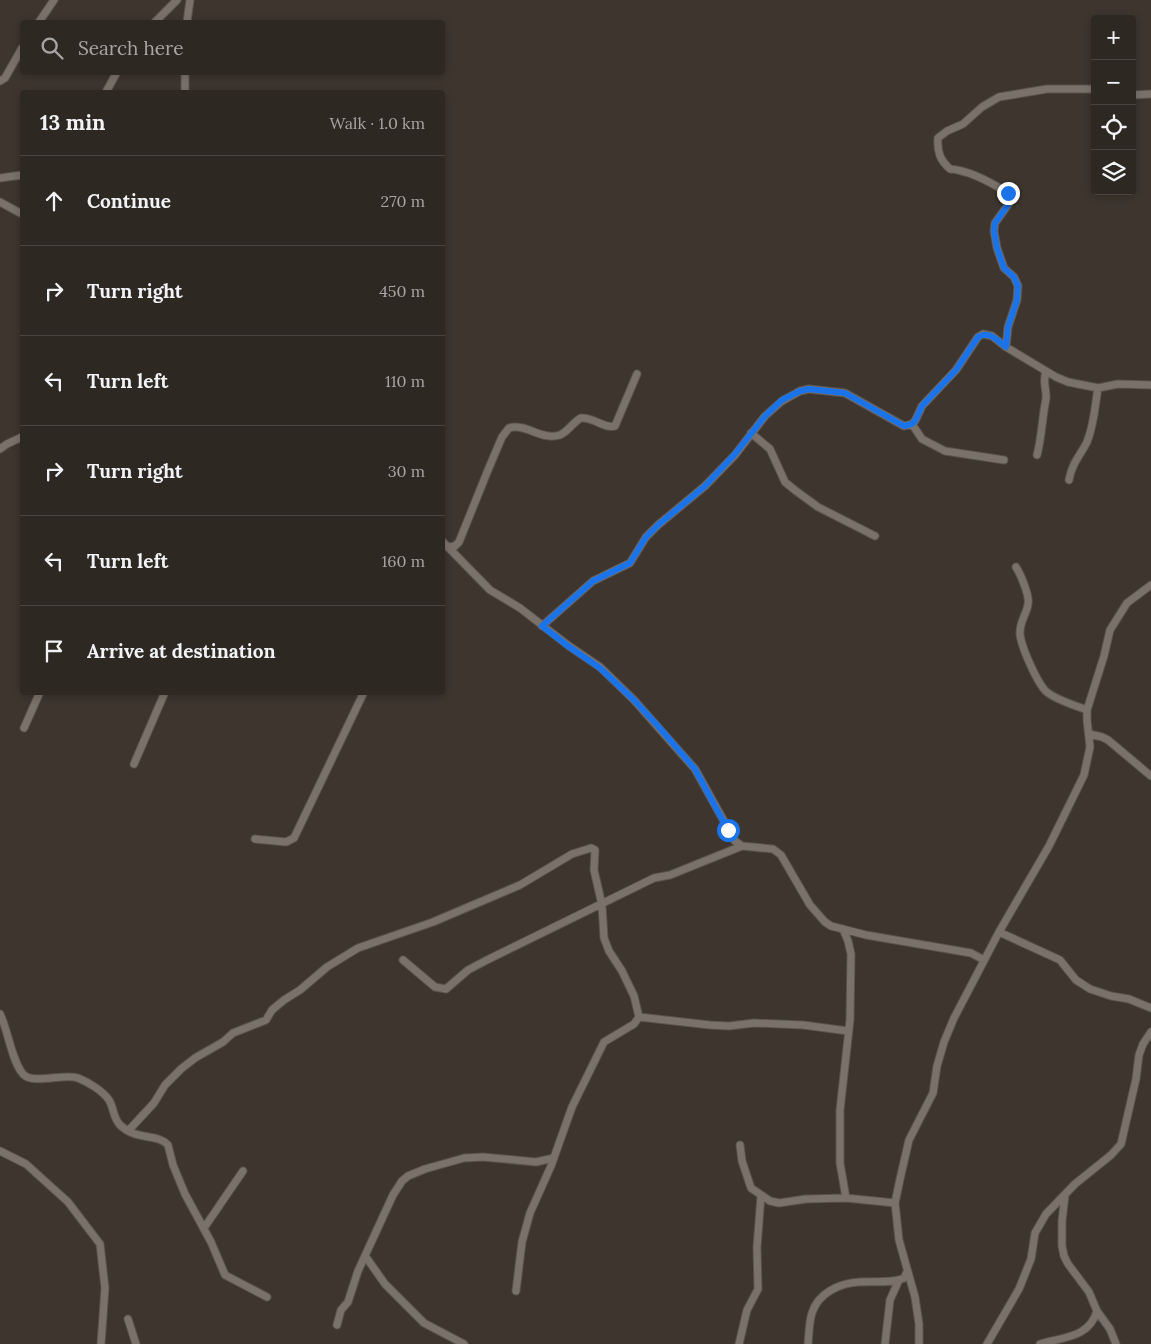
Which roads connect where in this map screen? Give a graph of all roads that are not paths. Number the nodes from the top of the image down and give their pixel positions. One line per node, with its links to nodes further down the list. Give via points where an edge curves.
1 (54, 0): 4 (street)
2 (177, 0): 5 (street)
3 (190, 0): 6 (street)
4 (40, 20)
5 (157, 20)
6 (187, 20)
7 (20, 52): 10 (street)
8 (115, 75): 12 (street)
9 (185, 75): 13 (street)
10 (0, 81)
11 (1091, 88): 20 (street, via 1047,89 999,96 963,124 938,138 942,162 950,169 986,180 1008,193 1010,202 995,223 994,231 1004,268 1018,286)
12 (107, 90)
13 (184, 90)
14 (1151, 94): 15 (street)
15 (1136, 95)
16 (20, 175): 17 (street)
17 (0, 178)
18 (0, 202): 19 (street)
19 (20, 213)
20 (1006, 347): 21 (street); 25 (street, via 989,334 978,337 956,370 922,406)
21 (1046, 372): 24 (street, via 1074,384); 29 (street, via 1046,399)
22 (637, 374): 33 (street, via 615,426 582,418 553,437 520,427 509,428 502,437 459,542 455,546)
23 (1151, 385): 24 (street, via 1118,384)
24 (1098, 388): 31 (street, via 1094,420 1086,444 1071,468)
25 (912, 424): 26 (street, via 904,426 845,393 809,389 782,400); 30 (street, via 922,439 945,451)
26 (751, 432): 32 (street, via 770,450 785,482 818,508); 36 (street, via 705,486 646,537 630,563 593,581)
27 (20, 438): 28 (street)
28 (0, 449)
29 (1037, 455)
30 (1004, 460)
31 (1069, 480)
32 (875, 536)
33 (445, 544): 36 (street, via 490,590)
34 (1016, 567): 40 (street, via 1028,601 1020,636 1040,684 1046,692)
35 (1151, 585): 40 (street, via 1127,603 1110,630)
36 (542, 626): 46 (street, via 600,668 657,725 695,769 728,830)
37 (39, 695): 41 (street)
38 (164, 695): 43 (street)
39 (363, 695): 45 (street, via 294,838 286,842)
40 (1087, 710): 42 (street)
41 (24, 728)
42 (1089, 734): 44 (street, via 1108,740); 49 (street, via 1090,747 1084,775 1049,846)
43 (134, 764)
44 (1151, 776)
45 (255, 839)
46 (742, 846): 47 (street, via 670,875 654,878); 48 (street, via 777,852 818,914 825,922)
47 (602, 905): 50 (street, via 468,970 446,989 435,987); 54 (street, via 604,938 634,996); 57 (street, via 594,870 595,850 584,849 520,885 433,922 358,948 284,1000 266,1020 233,1033 181,1069)
48 (843, 929): 51 (street, via 952,948); 55 (street, via 851,954)
49 (999, 932): 51 (street); 52 (street, via 1060,960 1076,980 1090,989)
50 (403, 960)
51 (984, 960): 65 (street, via 944,1042 933,1093 909,1140)
52 (1151, 1008)
53 (0, 1014): 57 (street, via 24,1076 29,1079 57,1076 80,1079 99,1090 109,1101 119,1124)
54 (639, 1017): 55 (street, via 720,1026 754,1023); 60 (street, via 634,1024 604,1042 598,1051 572,1107)
55 (848, 1031): 64 (street, via 840,1110 840,1163)
56 (1151, 1032): 62 (street, via 1140,1055 1121,1144)
57 (128, 1131): 66 (street, via 168,1145 185,1194)
58 (740, 1145): 63 (street, via 751,1188)
59 (0, 1151): 76 (street, via 26,1164 68,1202 100,1244 106,1288)
60 (554, 1158): 67 (street, via 536,1162 483,1156 414,1172 402,1181 393,1195); 70 (street, via 530,1213)
61 (243, 1171): 66 (street)
62 (1065, 1194): 72 (street, via 1062,1221 1064,1256 1089,1292); 82 (street, via 1038,1227 1031,1259 1019,1289)
63 (761, 1196): 64 (street, via 779,1203); 79 (street, via 758,1289 747,1310)
64 (846, 1198): 65 (street)
65 (896, 1203): 68 (street, via 899,1240)
66 (204, 1228): 71 (street, via 226,1274)
67 (366, 1256): 74 (street); 78 (street, via 385,1284 424,1323)
68 (907, 1272): 69 (street); 75 (street, via 915,1296)
69 (899, 1280): 80 (street, via 856,1282 830,1291 813,1310); 81 (street, via 890,1300)
70 (516, 1291)
71 (267, 1297)
72 (1097, 1311): 83 (street, via 1090,1326 1082,1332); 84 (street)
73 (128, 1320): 77 (street)
74 (337, 1325)
75 (920, 1343)
76 (101, 1344)
77 (136, 1344)
78 (464, 1344)
79 (738, 1344)
80 (808, 1344)
81 (885, 1344)
82 (986, 1344)
83 (1040, 1344)
84 (1116, 1344)

